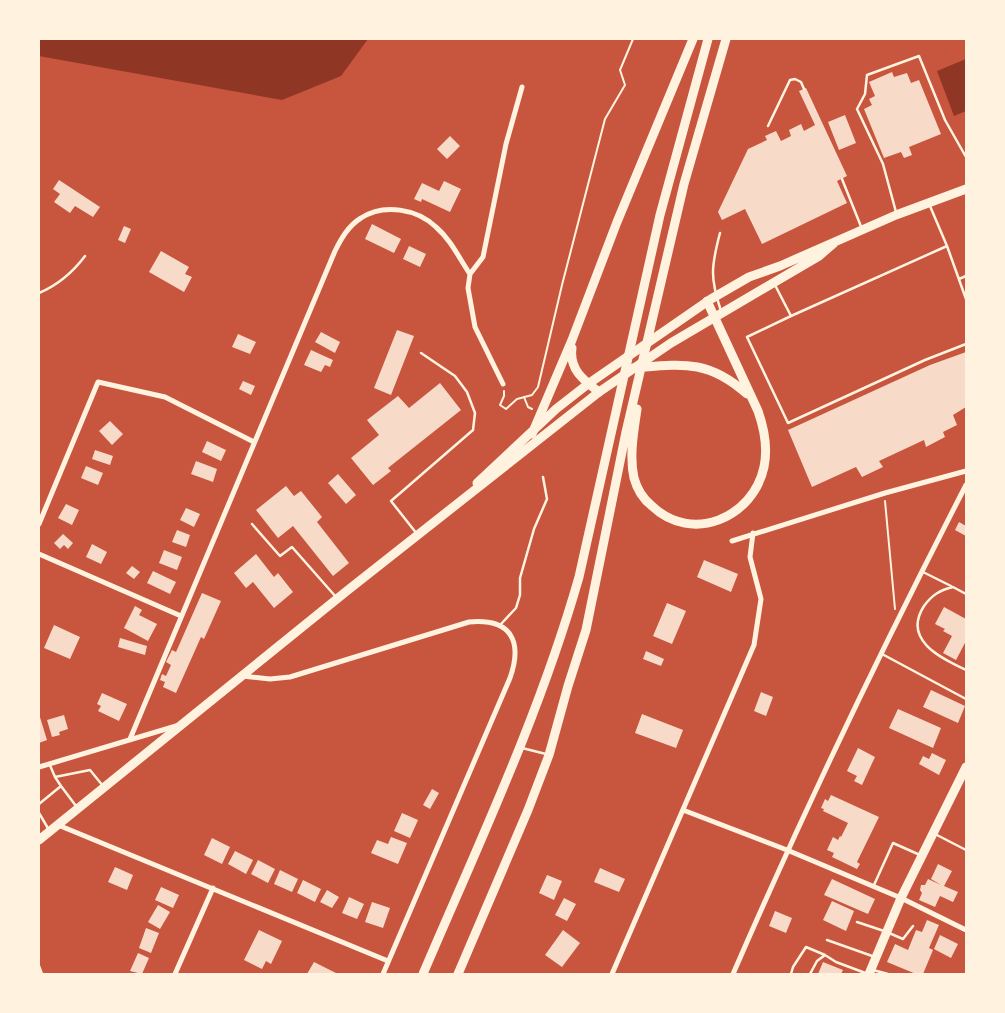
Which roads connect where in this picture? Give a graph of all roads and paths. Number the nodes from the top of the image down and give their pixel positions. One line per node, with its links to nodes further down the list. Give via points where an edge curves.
1 (633, 39): 36 (path, via 620,70 625,85 605,119 538,387 532,395)
2 (693, 39): 28 (main road)
3 (708, 39): 65 (main road, via 667,186 569,615)
4 (726, 39): 32 (main road, via 684,184)
5 (522, 87): 18 (street, via 506,144 484,251)
6 (804, 89): 7 (lane, via 801,82 790,80)
7 (768, 126)
8 (966, 157): 12 (lane, via 945,120 919,56 867,75 857,109 883,164)
9 (842, 179): 13 (lane)
10 (966, 189): 11 (main road)
11 (928, 202): 12 (main road); 16 (lane)
12 (896, 215): 13 (main road)
13 (862, 230): 15 (main road)
14 (720, 233): 23 (lane, via 712,275)
15 (834, 243): 21 (main road); 23 (main road, via 749,277)
16 (947, 246): 20 (lane); 27 (lane)
17 (84, 256): 22 (lane, via 62,280)
18 (470, 274): 33 (street, via 468,288 475,327); 40 (street, via 444,235 421,216 390,210 361,218 338,245)
19 (966, 276): 20 (lane)
20 (959, 279): 24 (lane)
21 (774, 283): 26 (main road); 27 (lane)
22 (39, 293)
23 (716, 296): 25 (main road); 26 (lane)
24 (966, 299)
25 (707, 301): 26 (main road); 34 (main road)
26 (718, 315): 31 (main road); 37 (main road)
27 (791, 316): 29 (lane, via 747,337 788,423)
28 (572, 340): 34 (main road, via 572,364); 39 (main road)
29 (966, 344)
30 (421, 353): 49 (lane, via 456,376 475,413 473,430 391,501)
31 (633, 368): 35 (main road); 37 (main road, via 676,364 709,369 734,382)
32 (640, 376): 37 (main road, via 632,469 637,488 656,510 673,520 692,524 711,523 730,515 745,503 756,487 764,469 766,449 764,429); 66 (main road, via 586,630)
33 (503, 384): 36 (path, via 501,407 506,409)
34 (588, 384): 35 (main road); 39 (main road, via 556,409)
35 (599, 392): 45 (main road)
36 (524, 397): 38 (path, via 528,407)
37 (751, 398)
38 (536, 412)
39 (532, 434): 45 (main road, via 482,478)
40 (254, 442): 46 (street, via 165,397 98,382); 56 (street)
41 (966, 471): 44 (street)
42 (543, 478): 58 (lane, via 547,499 534,529 520,578 520,595 516,608)
43 (966, 485): 52 (street)
44 (884, 493): 48 (street); 57 (path)
45 (461, 502): 49 (main road)
46 (39, 524)
47 (252, 524): 55 (lane, via 280,556 292,547)
48 (753, 533): 50 (street); 75 (street, via 750,557 761,598 754,645)
49 (418, 535): 55 (main road)
50 (732, 541)
51 (39, 554): 56 (street)
52 (922, 571): 53 (lane); 57 (street)
53 (953, 587): 54 (lane); 60 (lane, via 942,589 930,598 920,613 920,638 935,653)
54 (966, 594)
55 (338, 598): 61 (main road)
56 (181, 616): 64 (street)
57 (896, 621): 59 (street)
58 (501, 624): 61 (street, via 489,621 460,624 290,677); 93 (street, via 513,638 516,649 510,678)
59 (880, 653): 62 (lane); 80 (street)
60 (966, 670)
61 (242, 676): 63 (main road)
62 (966, 699)
63 (179, 726): 64 (street); 72 (main road)
64 (130, 739): 67 (street)
65 (521, 747): 66 (lane); 99 (main road)
66 (549, 755): 100 (main road)
67 (49, 763): 68 (street); 70 (lane)
68 (39, 767)
69 (966, 767): 78 (main road)
70 (55, 777): 71 (lane); 72 (lane, via 90,770)
71 (62, 786): 73 (lane); 74 (lane)
72 (104, 787): 74 (main road)
73 (39, 804)
74 (78, 808): 77 (main road)
75 (683, 810): 80 (street); 101 (street)
76 (39, 813): 77 (lane)
77 (54, 828): 79 (main road); 84 (street)
78 (934, 833): 81 (lane); 82 (main road)
79 (39, 840)
80 (787, 850): 83 (street); 102 (street)
81 (966, 850)
82 (922, 856): 83 (lane, via 892,843); 85 (main road)
83 (873, 887): 85 (street)
84 (213, 888): 93 (street); 97 (street)
85 (901, 898): 88 (street); 89 (main road)
86 (857, 922): 89 (lane)
87 (913, 926): 89 (lane, via 903,939)
88 (966, 930)
89 (887, 932): 92 (main road)
90 (827, 940): 92 (lane)
91 (825, 955): 95 (lane); 103 (lane, via 806,948); 104 (lane)
92 (877, 957): 95 (main road)
93 (388, 961): 98 (street)
94 (39, 966): 96 (lane)
95 (870, 973): 105 (lane)
96 (42, 974)
97 (175, 974)
98 (383, 974)
99 (423, 974)
100 (458, 974)
101 (612, 974)
102 (733, 974)
103 (790, 974)
104 (810, 974)
105 (888, 974)

